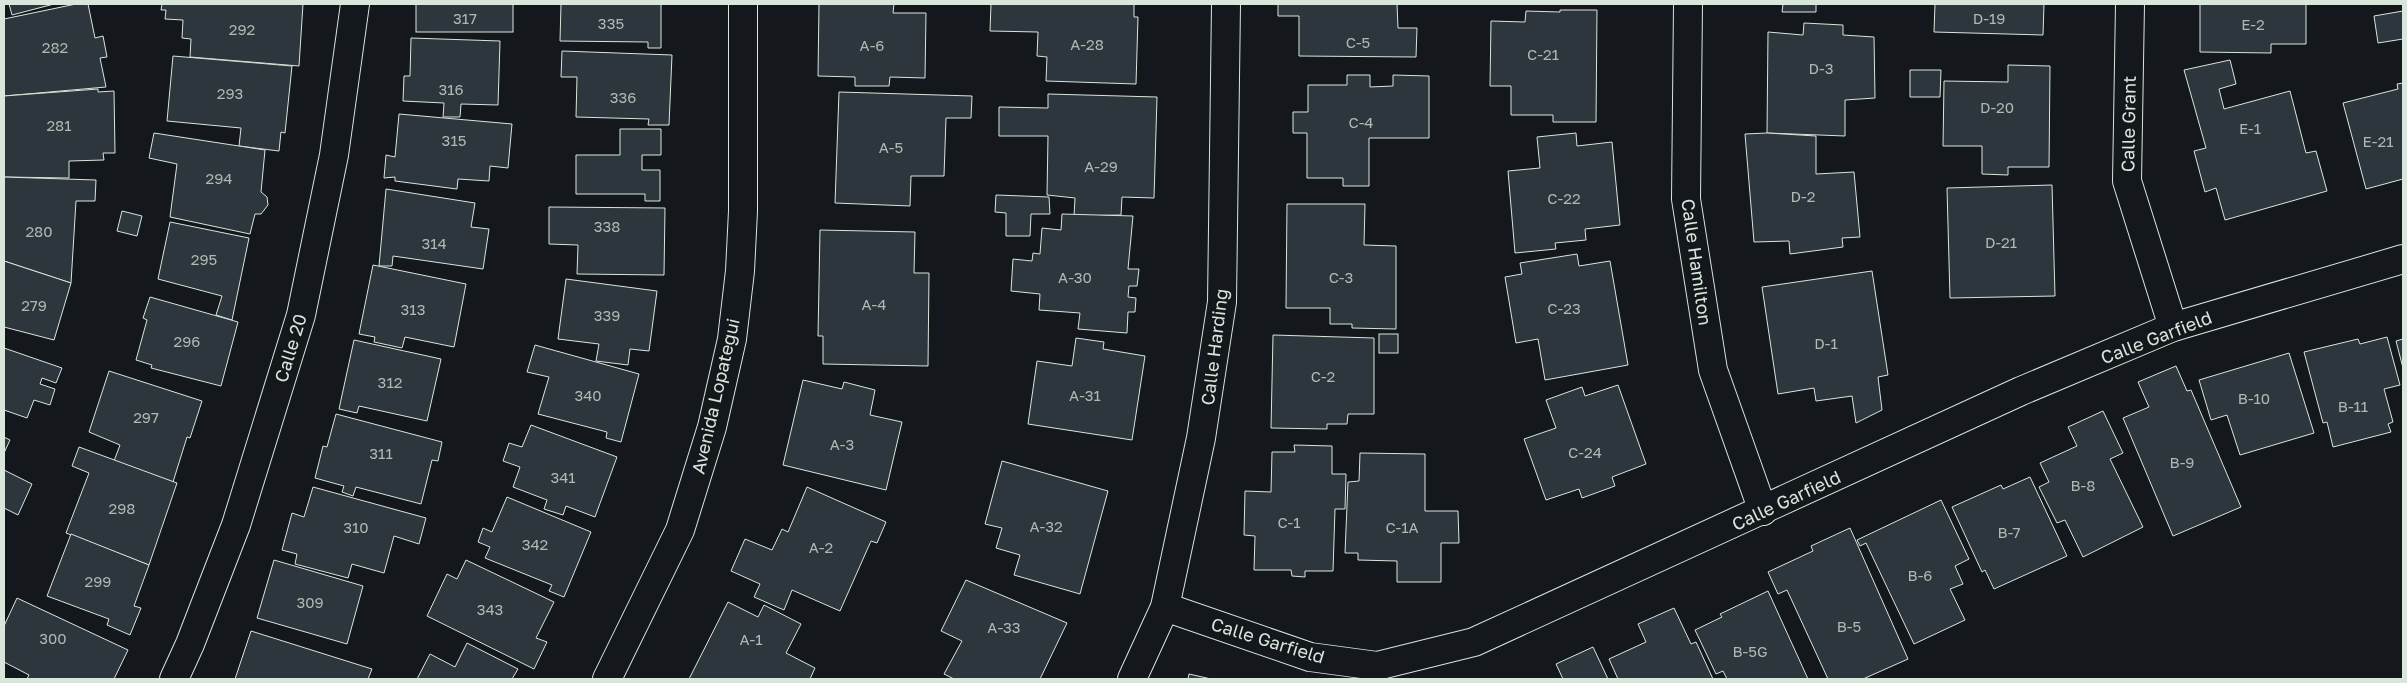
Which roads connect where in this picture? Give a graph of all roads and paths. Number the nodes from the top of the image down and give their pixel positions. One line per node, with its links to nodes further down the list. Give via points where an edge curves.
1 (356, 4): 10 (street, Calle 20, via 334,155 301,315 236,525)
2 (743, 4): 11 (street, Avenida Lopategui, via 743,211 732,339 712,427 680,530)
3 (1226, 4): 9 (street, Calle Harding, via 1222,302 1201,438)
4 (1688, 4): 8 (street, Calle Hamilton, via 1686,199 1713,370)
5 (2130, 4): 7 (street, Calle Grant, via 2127,181)
6 (2403, 259): 7 (street, Calle Garfield)
7 (2173, 327): 8 (street, Calle Garfield, via 2021,391)
8 (1763, 511): 9 (street, Calle Garfield, via 1474,642 1377,666 1310,657)
9 (1165, 607): 12 (street, Calle Harding)
10 (174, 679)
11 (607, 679)
12 (1132, 679)

